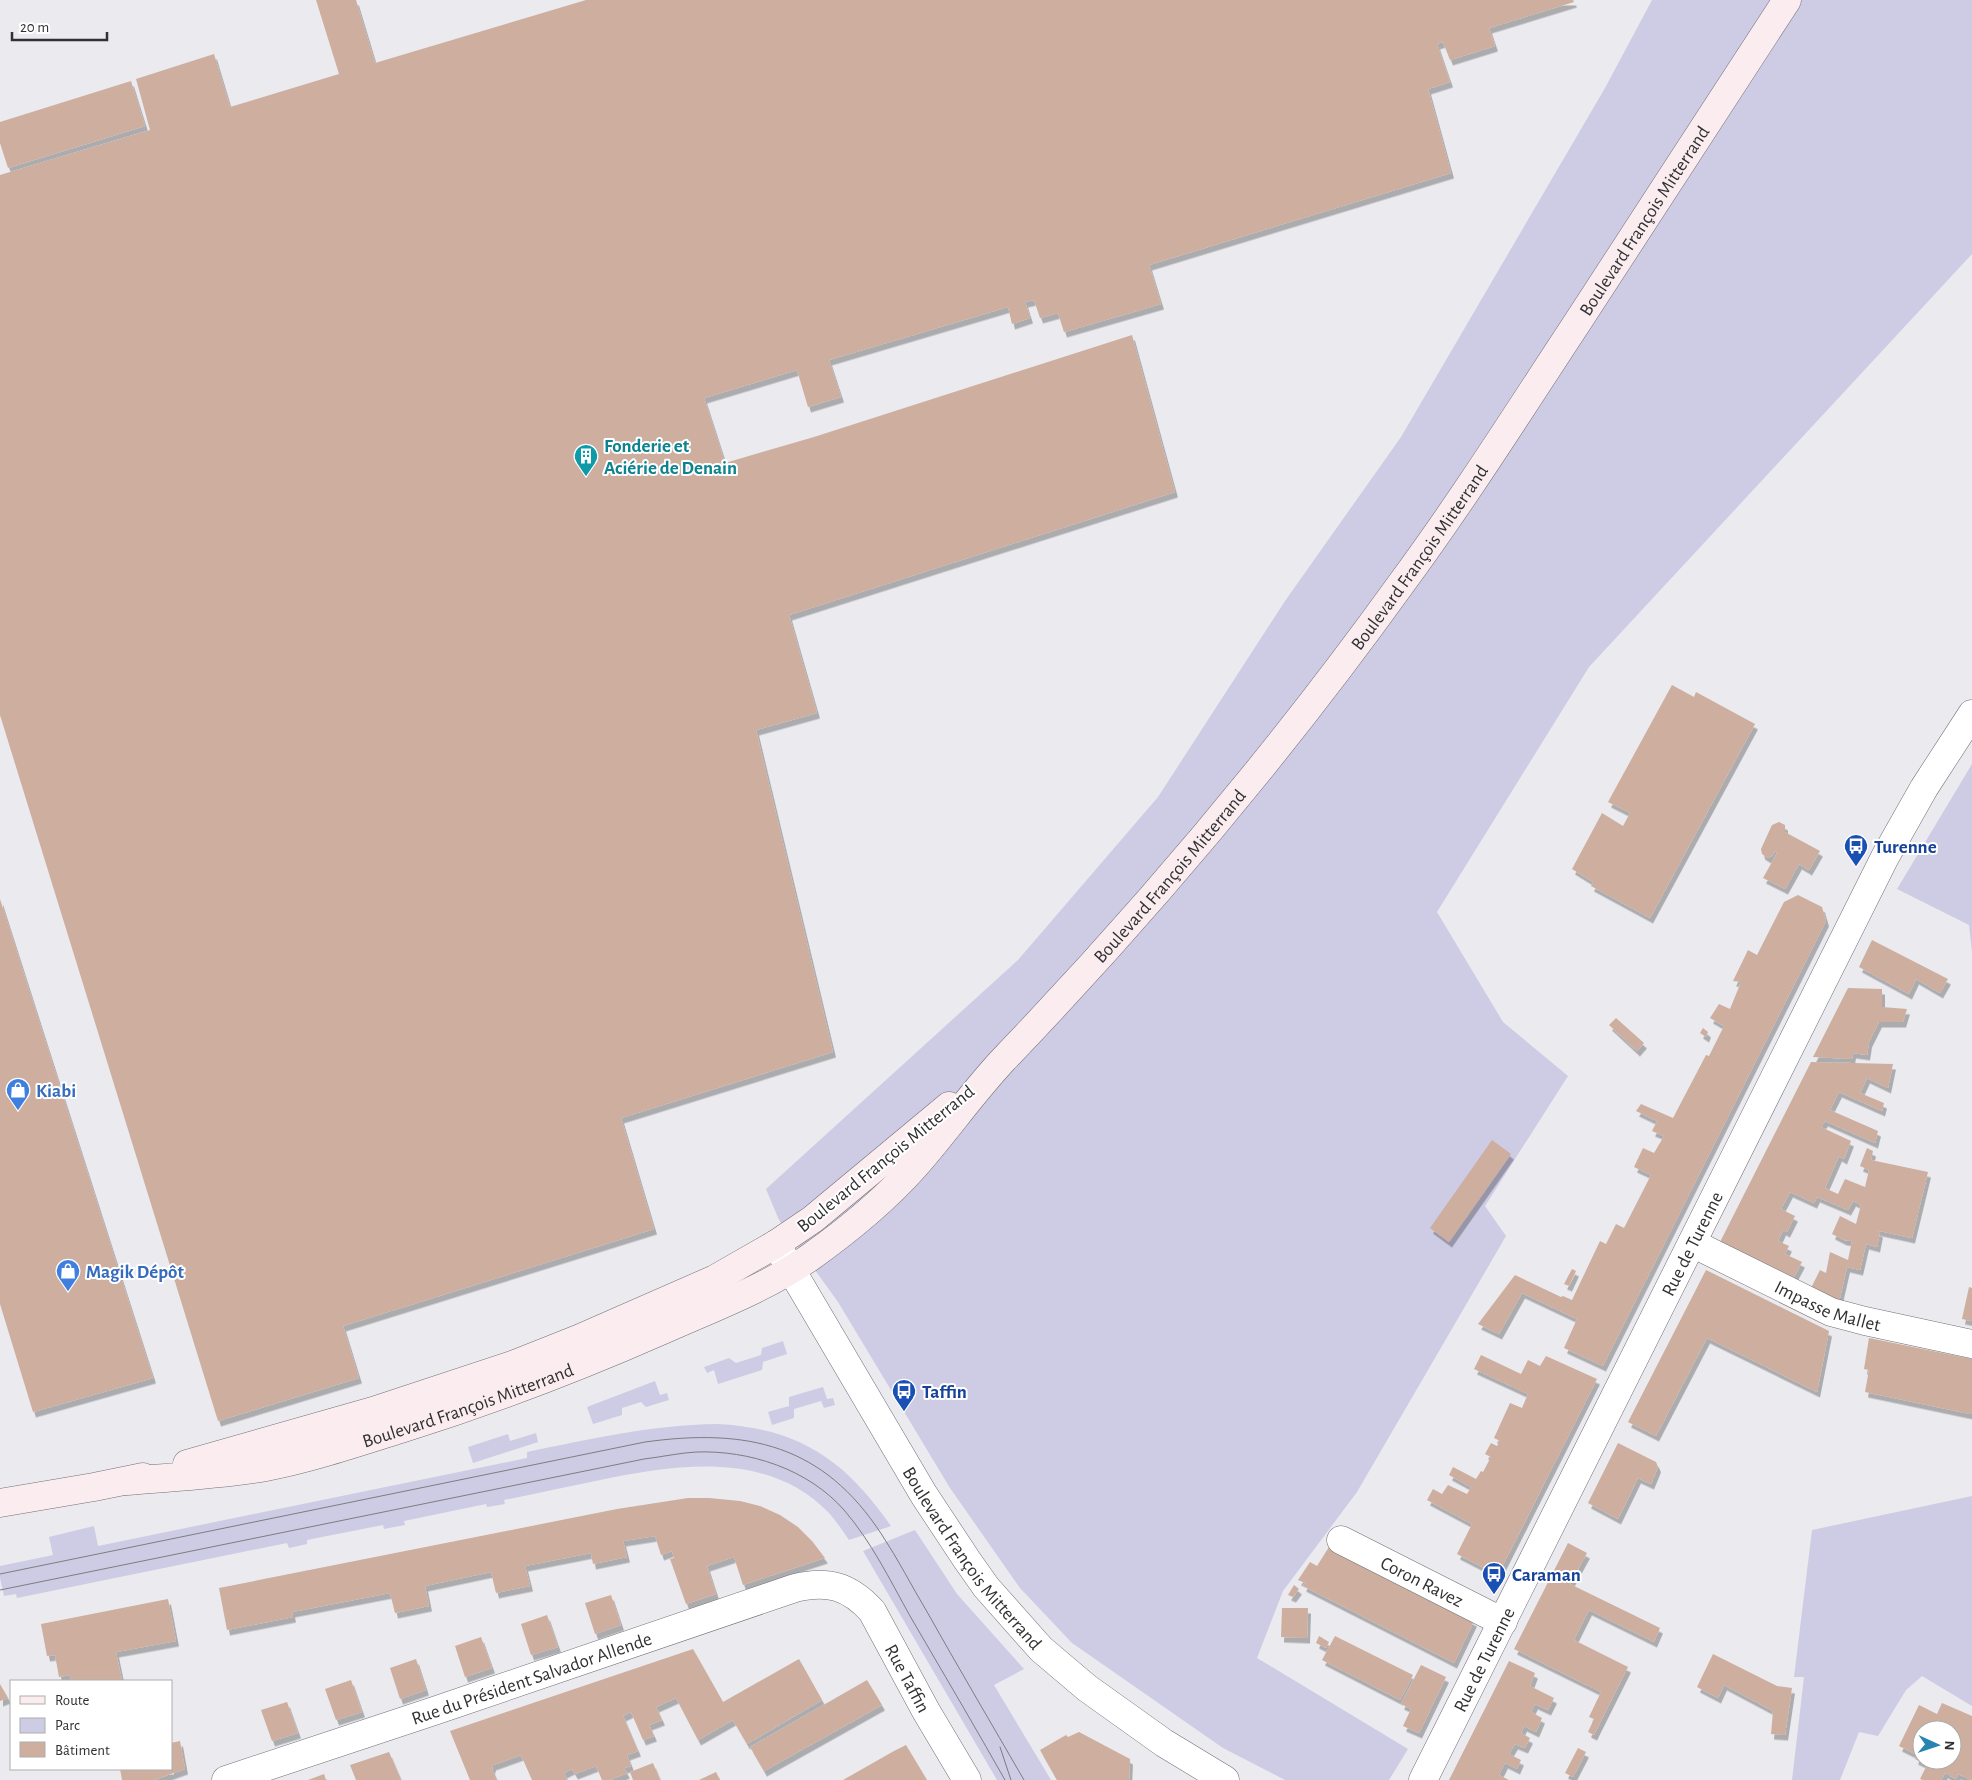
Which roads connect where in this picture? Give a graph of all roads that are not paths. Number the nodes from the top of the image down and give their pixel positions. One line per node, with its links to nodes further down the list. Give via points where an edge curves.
1 (1787, 0): 3 (main road, Boulevard François Mitterrand, via 1503,436 1364,634 1266,762 1177,870)
2 (1972, 714): 4 (street, Rue de Turenne, via 1924,788 1885,857)
3 (994, 1070): 5 (main road, Boulevard François Mitterrand, via 831,1205); 6 (main road, Boulevard François Mitterrand, via 895,1187 850,1226)
4 (1692, 1243): 7 (street, Impasse Mallet, via 1831,1312); 12 (street, Rue de Turenne)
5 (776, 1244): 6 (street, Boulevard François Mitterrand); 8 (main road, Boulevard François Mitterrand, via 692,1289 515,1364 373,1411)
6 (791, 1269): 8 (main road, Boulevard François Mitterrand, via 751,1291 596,1360 448,1414 334,1450 273,1465 223,1473); 15 (street, Boulevard François Mitterrand, via 924,1495 986,1587 1041,1649 1087,1688 1164,1743)
7 (1972, 1344)
8 (127, 1481): 9 (main road, Boulevard François Mitterrand)
9 (0, 1503)
10 (1341, 1540): 12 (street, Coron Ravez)
11 (840, 1588): 13 (street, Rue du Président Salvador Allende, via 825,1584 795,1588); 14 (street, Rue Taffin, via 861,1599 872,1611)
12 (1503, 1622): 16 (street, Rue de Turenne)
13 (226, 1780)
14 (967, 1780)
15 (1225, 1780)
16 (1423, 1780)

